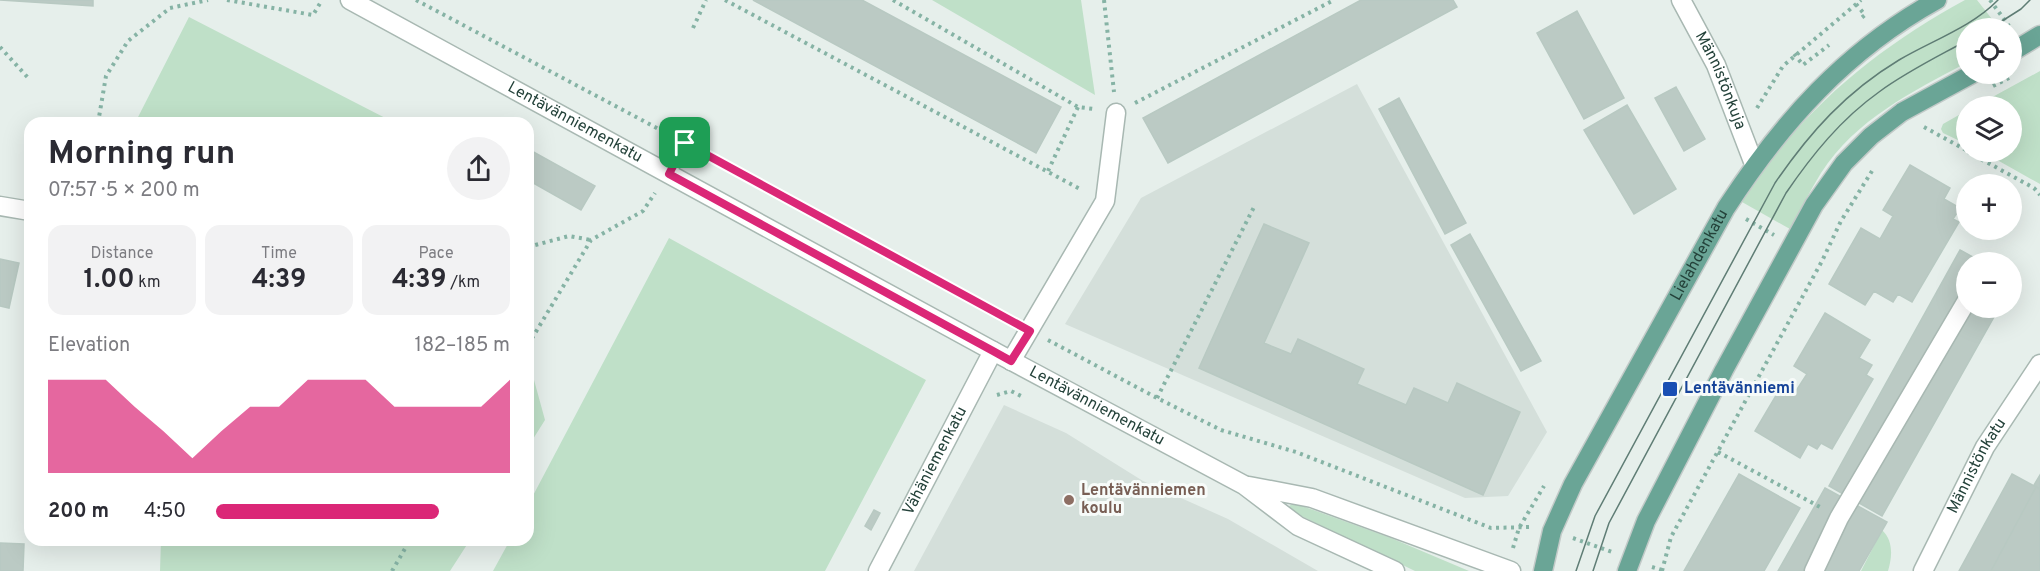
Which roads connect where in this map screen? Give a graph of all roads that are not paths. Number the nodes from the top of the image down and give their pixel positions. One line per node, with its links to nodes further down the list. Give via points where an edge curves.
1 (350, 0): 12 (street, Lentävänniemenkatu)
2 (1681, 0): 8 (street, Männistönkuja, via 1716,65)
3 (1936, 0): 8 (main road, Lielahdenkatu, via 1847,61 1786,124)
4 (2040, 35): 5 (main road)
5 (2022, 46)
6 (1956, 83): 20 (main road, via 1902,112 1870,136 1844,163 1814,205 1646,521)
7 (1116, 113): 13 (street, via 1105,201)
8 (1754, 164): 19 (main road, Lielahdenkatu, via 1725,208 1573,484 1552,531)
9 (0, 206): 10 (street)
10 (24, 210)
11 (1957, 318): 21 (street, via 1839,518)
12 (993, 351): 13 (street, Lentävänniemenkatu); 16 (street, Vähäniemenkatu)
13 (1011, 361): 15 (street, Lentävänniemenkatu)
14 (2040, 364): 22 (street, Männistönkatu, via 1985,447)
15 (1244, 485): 17 (street, Lentävänniemenkatu, via 1298,526); 18 (street, Lentävänniemenkatu, via 1312,498)
16 (878, 571)
17 (1395, 571)
18 (1511, 571)
19 (1542, 571)
20 (1627, 571)
21 (1814, 571)
22 (1923, 571)

